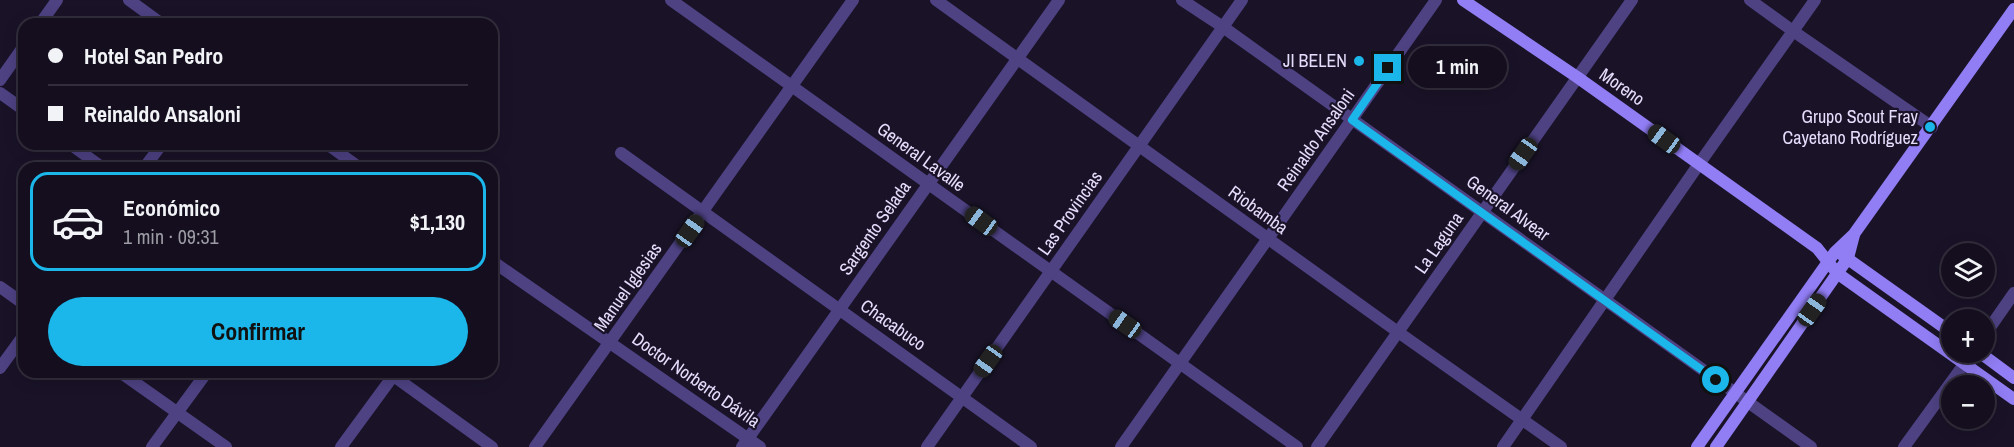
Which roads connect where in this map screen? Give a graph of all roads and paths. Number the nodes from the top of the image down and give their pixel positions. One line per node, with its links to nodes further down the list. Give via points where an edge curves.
1 (57, 0): 15 (street)
2 (129, 0): 16 (street)
3 (671, 0): 23 (street, General Lavalle)
4 (853, 0): 23 (street, Manuel Iglesias)
5 (936, 0): 20 (street, Riobamba)
6 (1059, 0): 20 (street, Sargento Selada)
7 (1182, 0): 17 (street, General Alvear)
8 (1242, 0): 17 (street, Las Provincias)
9 (1436, 0): 26 (street, Reinaldo Ansaloni)
10 (1463, 0): 21 (main road, Moreno)
11 (1632, 0): 21 (street, La Laguna)
12 (1750, 0): 18 (street)
13 (1815, 0): 18 (street)
14 (2014, 9): 27 (main road)
15 (44, 18)
16 (154, 18)
17 (1223, 27): 26 (street, General Alvear); 28 (street, Las Provincias)
18 (1793, 31): 27 (street); 34 (street)
19 (18, 54): 22 (street)
20 (1017, 59): 28 (street, Riobamba); 35 (street, Sargento Selada)
21 (1577, 77): 34 (main road, Moreno); 37 (street, La Laguna)
22 (0, 80)
23 (792, 86): 35 (street, General Lavalle); 36 (street, Manuel Iglesias)
24 (0, 93): 25 (street)
25 (18, 106)
26 (1352, 120): 37 (street, General Alvear); 39 (street, Reinaldo Ansaloni)
27 (1932, 127): 38 (main road)
28 (1139, 146): 39 (street, Riobamba); 43 (street, Las Provincias)
29 (78, 150): 32 (street)
30 (335, 150): 33 (street)
31 (621, 153): 36 (street, Chacabuco)
32 (96, 162)
33 (351, 162)
34 (1699, 164): 40 (main road, Moreno); 48 (street)
35 (928, 184): 43 (street, General Lavalle); 49 (street, Sargento Selada)
36 (703, 212): 49 (street, Chacabuco); 54 (street, Manuel Iglesias)
37 (1483, 212): 48 (street, General Alvear); 52 (street, La Laguna)
38 (1854, 234): 40 (main road); 41 (main road)
39 (1268, 239): 52 (street, Riobamba); 56 (street, Reinaldo Ansaloni)
40 (1832, 257): 41 (main road); 44 (main road); 64 (main road)
41 (1848, 258): 44 (main road); 51 (main road)
42 (498, 265): 54 (street, Doctor Norberto Dávila)
43 (1051, 271): 56 (street, General Lavalle); 65 (street, Las Provincias)
44 (1837, 273): 57 (main road); 67 (main road)
45 (0, 287): 47 (street)
46 (2014, 293): 50 (street)
47 (18, 300)
48 (1604, 302): 64 (street, General Alvear); 69 (street)
49 (840, 309): 65 (street, Chacabuco); 70 (street, Sargento Selada)
50 (1995, 320)
51 (1941, 325)
52 (1398, 332): 69 (street, Riobamba); 81 (street, La Laguna)
53 (18, 342): 58 (street)
54 (611, 342): 70 (street, Doctor Norberto Dávila); 75 (street, Manuel Iglesias)
55 (1994, 363): 63 (main road)
56 (1180, 364): 79 (street, Reinaldo Ansaloni); 80 (street, General Lavalle)
57 (1965, 364): 66 (main road); 87 (street)
58 (0, 368)
59 (128, 378): 68 (street)
60 (203, 378): 68 (street)
61 (389, 378): 73 (street)
62 (399, 378): 74 (street)
63 (2014, 378)
64 (1735, 393): 67 (street, General Alvear); 84 (main road)
65 (963, 396): 77 (street, Las Provincias); 78 (street, Chacabuco)
66 (2014, 399)
67 (1748, 402): 85 (main road); 86 (street, General Alvear)
68 (177, 413): 71 (street); 72 (street)
69 (1523, 420): 82 (street); 83 (street, Riobamba)
70 (745, 443): 76 (street, Doctor Norberto Dávila)
71 (152, 447)
72 (226, 447)
73 (341, 447)
74 (492, 447)
75 (535, 447)
76 (760, 447)
77 (927, 447)
78 (1031, 447)
79 (1121, 447)
80 (1297, 447)
81 (1317, 447)
82 (1503, 447)
83 (1561, 447)
84 (1697, 447)
85 (1716, 447)
86 (1811, 447)
87 (1904, 447)

